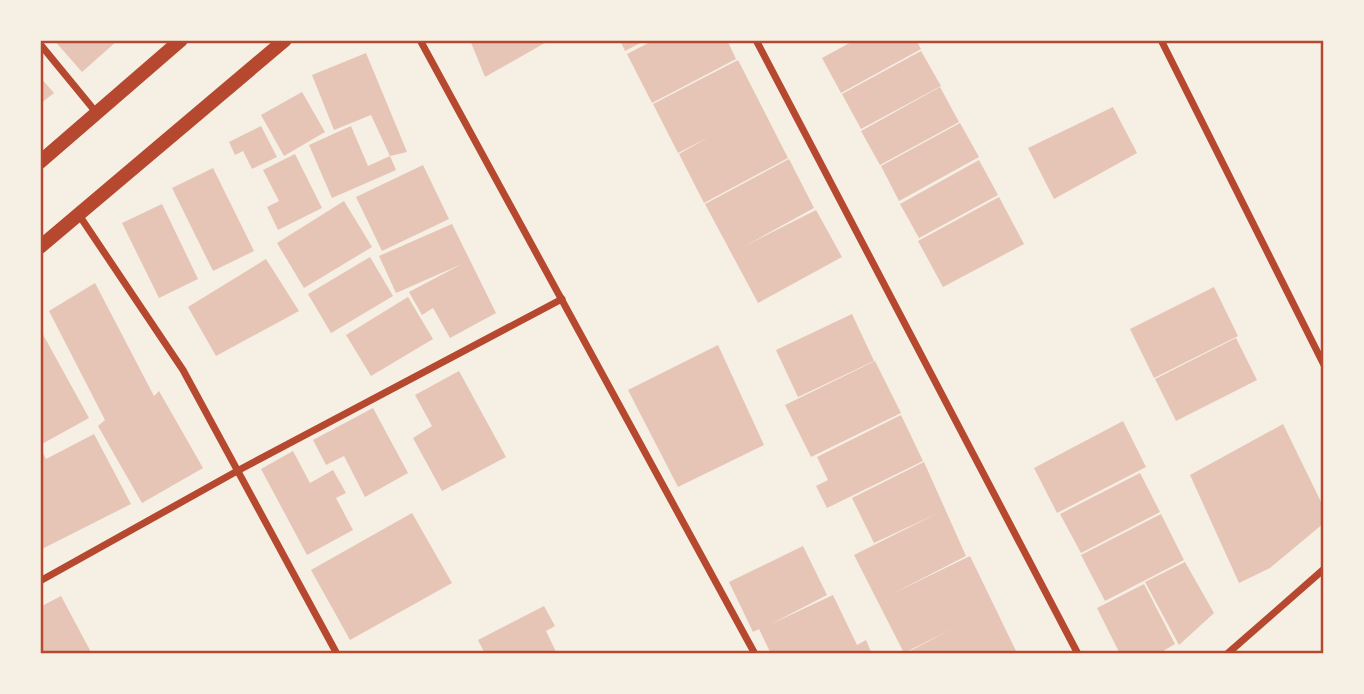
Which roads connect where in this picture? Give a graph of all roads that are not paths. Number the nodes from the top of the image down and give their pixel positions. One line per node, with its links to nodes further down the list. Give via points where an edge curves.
1 (181, 40): 7 (main road)
2 (285, 40): 9 (main road)
3 (420, 40): 11 (street)
4 (756, 40): 18 (street)
5 (1161, 40): 12 (street)
6 (40, 44): 7 (street)
7 (95, 111): 8 (main road)
8 (40, 162)
9 (79, 215): 10 (main road); 13 (street, via 183,370)
10 (40, 247)
11 (562, 299): 13 (street); 17 (street)
12 (1324, 365)
13 (239, 470): 15 (street); 16 (street)
14 (1324, 569): 19 (street)
15 (40, 581)
16 (337, 654)
17 (755, 654)
18 (1078, 654)
19 (1227, 654)

